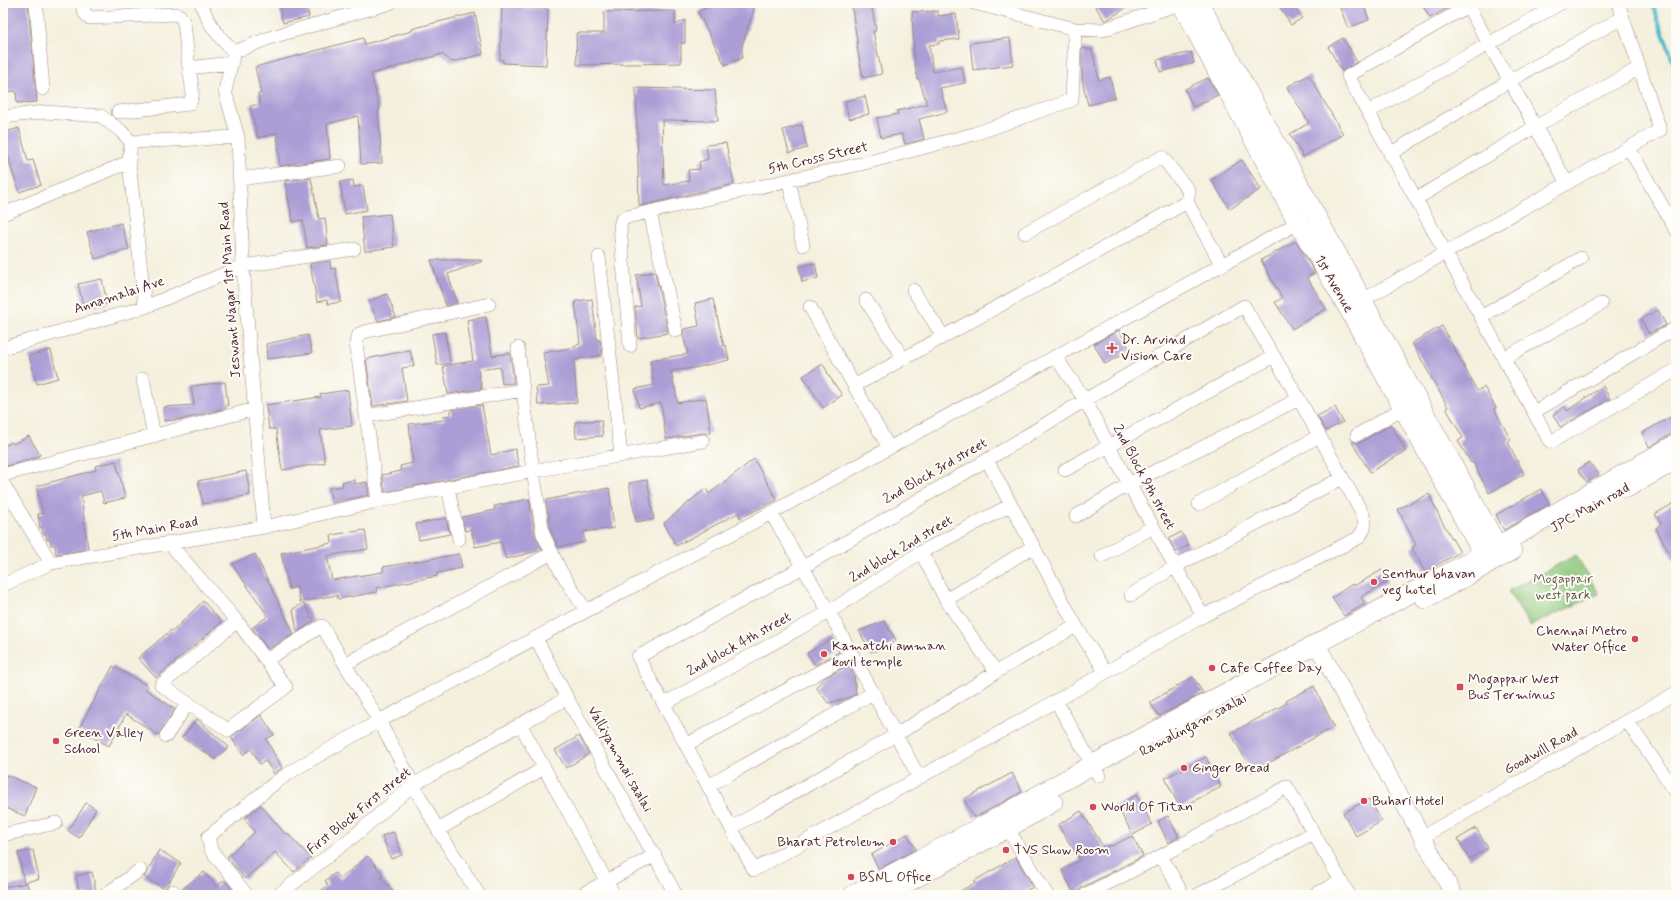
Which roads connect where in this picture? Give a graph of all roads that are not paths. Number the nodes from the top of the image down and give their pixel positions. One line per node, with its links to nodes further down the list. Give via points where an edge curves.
1 (36, 3): 19 (street)
2 (82, 3): 16 (street, via 89,18 176,14 180,16 184,23)
3 (390, 3): 15 (street, via 272,37)
4 (974, 3): 11 (street)
5 (1182, 3): 13 (street, via 1102,30); 39 (main road, 1st Avenue)
6 (1200, 3): 35 (main road, 1st Avenue)
7 (1561, 3): 14 (street)
8 (1618, 3): 12 (street)
9 (204, 4): 15 (street, via 207,19)
10 (1469, 4): 14 (street); 21 (street, via 1348,76)
11 (989, 5): 13 (street)
12 (1622, 18): 17 (street); 18 (street)
13 (1075, 29): 31 (street, 5th Cross Street, via 1072,100 974,134)
14 (1488, 44): 18 (street); 21 (street)
15 (233, 58): 16 (street); 24 (street, Jeswant Nagar 1st Main Road, via 225,91)
16 (189, 68): 20 (street, via 192,95 189,104)
17 (1639, 68): 23 (street); 26 (street, via 1660,130)
18 (1509, 81): 23 (street); 27 (street)
19 (43, 89)
20 (118, 112)
21 (1368, 112): 27 (street)
22 (3, 117): 25 (street, via 45,112 101,116)
23 (1535, 127): 32 (street); 33 (street)
24 (238, 138): 25 (street); 30 (street, Jeswant Nagar 1st Main Road)
25 (131, 142): 28 (street)
26 (1629, 148): 32 (street); 36 (street)
27 (1390, 154): 33 (street)
28 (129, 162): 38 (street); 54 (street)
29 (340, 166): 30 (street)
30 (239, 179): 48 (street, Jeswant Nagar 1st Main Road)
31 (789, 181): 37 (street, 5th Cross Street); 42 (street)
32 (1567, 183): 44 (street)
33 (1416, 199): 44 (street)
34 (1187, 202): 41 (street, via 1189,191 1162,157); 47 (street); 59 (street)
35 (1311, 208): 39 (street); 52 (main road, 1st Avenue)
36 (1670, 208): 40 (street)
37 (650, 212): 58 (street); 60 (street, 5th Cross Street, via 627,217 622,220 620,226)
38 (3, 214)
39 (1298, 223): 47 (street); 52 (main road, 1st Avenue)
40 (1676, 230)
41 (1025, 233)
42 (803, 245)
43 (354, 249): 48 (street, Annamalai Ave)
44 (1445, 253): 52 (street); 56 (street)
45 (599, 257): 84 (street)
46 (1582, 258): 56 (street)
47 (1222, 265): 63 (street)
48 (243, 266): 54 (street, Annamalai Ave); 74 (street, Jeswant Nagar 1st Main Road)
49 (912, 290): 59 (street)
50 (866, 300): 65 (street)
51 (489, 304): 76 (street, via 359,334 356,343)
52 (1355, 304): 73 (main road, 1st Avenue); 106 (main road, 1st Avenue)
53 (1601, 304): 66 (street)
54 (145, 307): 61 (street, Annamalai Ave)
55 (810, 307): 69 (street)
56 (1481, 317): 66 (street)
57 (1676, 328): 75 (street)
58 (676, 331)
59 (943, 336): 65 (street)
60 (630, 346)
61 (3, 348)
62 (518, 348): 70 (street)
63 (1055, 356): 72 (street, 2nd Block 9th street); 83 (street)
64 (1274, 356): 71 (street); 72 (street, 2nd Block 3rd street, via 1244,306); 82 (street)
65 (903, 358): 69 (street)
66 (1504, 358): 75 (street)
67 (1676, 370): 75 (street, via 1551,442)
68 (143, 379): 78 (street)
69 (854, 386): 83 (street)
70 (524, 390): 76 (street); 88 (street)
71 (1299, 399): 79 (street); 92 (street)
72 (1085, 400): 82 (street, 2nd Block 9th street); 85 (street, 2nd Block 3rd street)
73 (1403, 408): 77 (street); 106 (main road, 1st Avenue)
74 (255, 409): 78 (street); 99 (street, Jeswant Nagar 1st Main Road)
75 (1534, 412)
76 (366, 416): 94 (street)
77 (1357, 435)
78 (154, 436): 89 (street)
79 (1319, 436): 90 (street); 95 (street)
80 (703, 441): 84 (street, 5th Main Road)
81 (1676, 444): 106 (main road)
82 (1108, 446): 87 (street); 92 (street, 2nd Block 9th street)
83 (889, 448): 97 (street)
84 (621, 455): 88 (street, 5th Main Road)
85 (987, 460): 96 (street); 109 (street, 2nd Block 3rd street)
86 (1676, 460): 106 (main road, JPC Main road)
87 (1065, 470)
88 (533, 471): 93 (street, 5th Main Road); 105 (street, via 543,534)
89 (3, 475)
90 (1342, 478): 110 (street); 116 (street, via 1366,524 1364,532 1358,538)
91 (3, 484): 108 (street)
92 (1129, 484): 98 (street); 100 (street, 2nd Block 9th street)
93 (448, 488): 94 (street, 5th Main Road); 101 (street)
94 (378, 501): 99 (street, 5th Main Road)
95 (1199, 504)
96 (1011, 505): 103 (street); 104 (street, 2nd block 2nd street)
97 (771, 513): 109 (street); 114 (street)
98 (1076, 516)
99 (264, 527): 102 (street, 5th Main Road)
100 (1153, 528): 107 (street); 110 (street, 2nd Block 9th street)
101 (459, 539)
102 (168, 542): 108 (street, 5th Main Road); 117 (street)
103 (1034, 546): 113 (street); 118 (street)
104 (921, 552): 113 (street); 115 (street, 2nd block 2nd street)
105 (552, 554): 114 (street); 123 (street)
106 (1493, 555): 120 (main road)
107 (1102, 556)
108 (51, 563): 111 (street, 5th Main Road)
109 (803, 567): 115 (street); 131 (street, 2nd Block 3rd street, via 638,657)
110 (1174, 567): 112 (street); 116 (street, 2nd Block 9th street)
111 (3, 585)
112 (1130, 595)
113 (946, 600): 125 (street)
114 (586, 611): 119 (street)
115 (829, 612): 121 (street); 131 (street, 2nd block 4th street)
116 (1203, 616): 124 (street)
117 (237, 621): 122 (street); 130 (street, via 161,686)
118 (1076, 626): 124 (street); 125 (street)
119 (536, 638): 128 (street, Valliyammai saalai); 132 (street)
120 (1320, 649): 139 (main road); 150 (street)
121 (852, 654): 126 (street); 137 (street)
122 (266, 660): 123 (street, via 322,626); 130 (street, via 286,687 228,730)
123 (345, 664): 132 (street)
124 (1105, 671): 129 (street)
125 (996, 672): 135 (street)
126 (874, 693): 135 (street); 142 (street)
127 (1676, 694): 133 (street, Goodwill Road)
128 (567, 698): 134 (street, First Block First street); 151 (street, Valliyammai saalai)
129 (1056, 701): 139 (street); 140 (street)
130 (188, 703): 136 (street)
131 (664, 704): 137 (street)
132 (379, 721): 141 (street); 158 (street, via 276,782 208,837 211,850)
133 (1627, 721): 143 (street); 150 (street, Goodwill Road)
134 (520, 724): 138 (street); 141 (street, First Block First street)
135 (896, 735): 140 (street); 146 (street)
136 (166, 736)
137 (686, 745): 142 (street)
138 (544, 768): 147 (street); 155 (street)
139 (1095, 770): 144 (main road)
140 (919, 777): 146 (street, via 754,870)
141 (413, 785): 147 (street); 159 (street, First Block First street, via 359,832)
142 (708, 786): 146 (street)
143 (1676, 792)
144 (1004, 822): 154 (main road); 166 (street)
145 (56, 823): 149 (street)
146 (731, 828)
147 (438, 830): 160 (street)
148 (1313, 833): 152 (street, via 1287,787); 156 (street); 169 (street)
149 (3, 835)
150 (1422, 837): 172 (street)
151 (655, 855): 155 (street); 163 (street, Valliyammai saalai)
152 (1161, 856): 167 (street); 168 (street)
153 (140, 870): 157 (street)
154 (912, 872): 164 (main road); 165 (main road)
155 (606, 881): 161 (street); 162 (street)
156 (1341, 881): 170 (street); 171 (street)
157 (105, 895)
158 (247, 895)
159 (278, 895)
160 (479, 895)
161 (581, 895)
162 (614, 895)
163 (676, 895)
164 (852, 895)
165 (884, 895)
166 (1047, 895)
167 (1085, 895)
168 (1182, 895)
169 (1198, 895)
170 (1314, 895)
171 (1349, 895)
172 (1454, 895)

